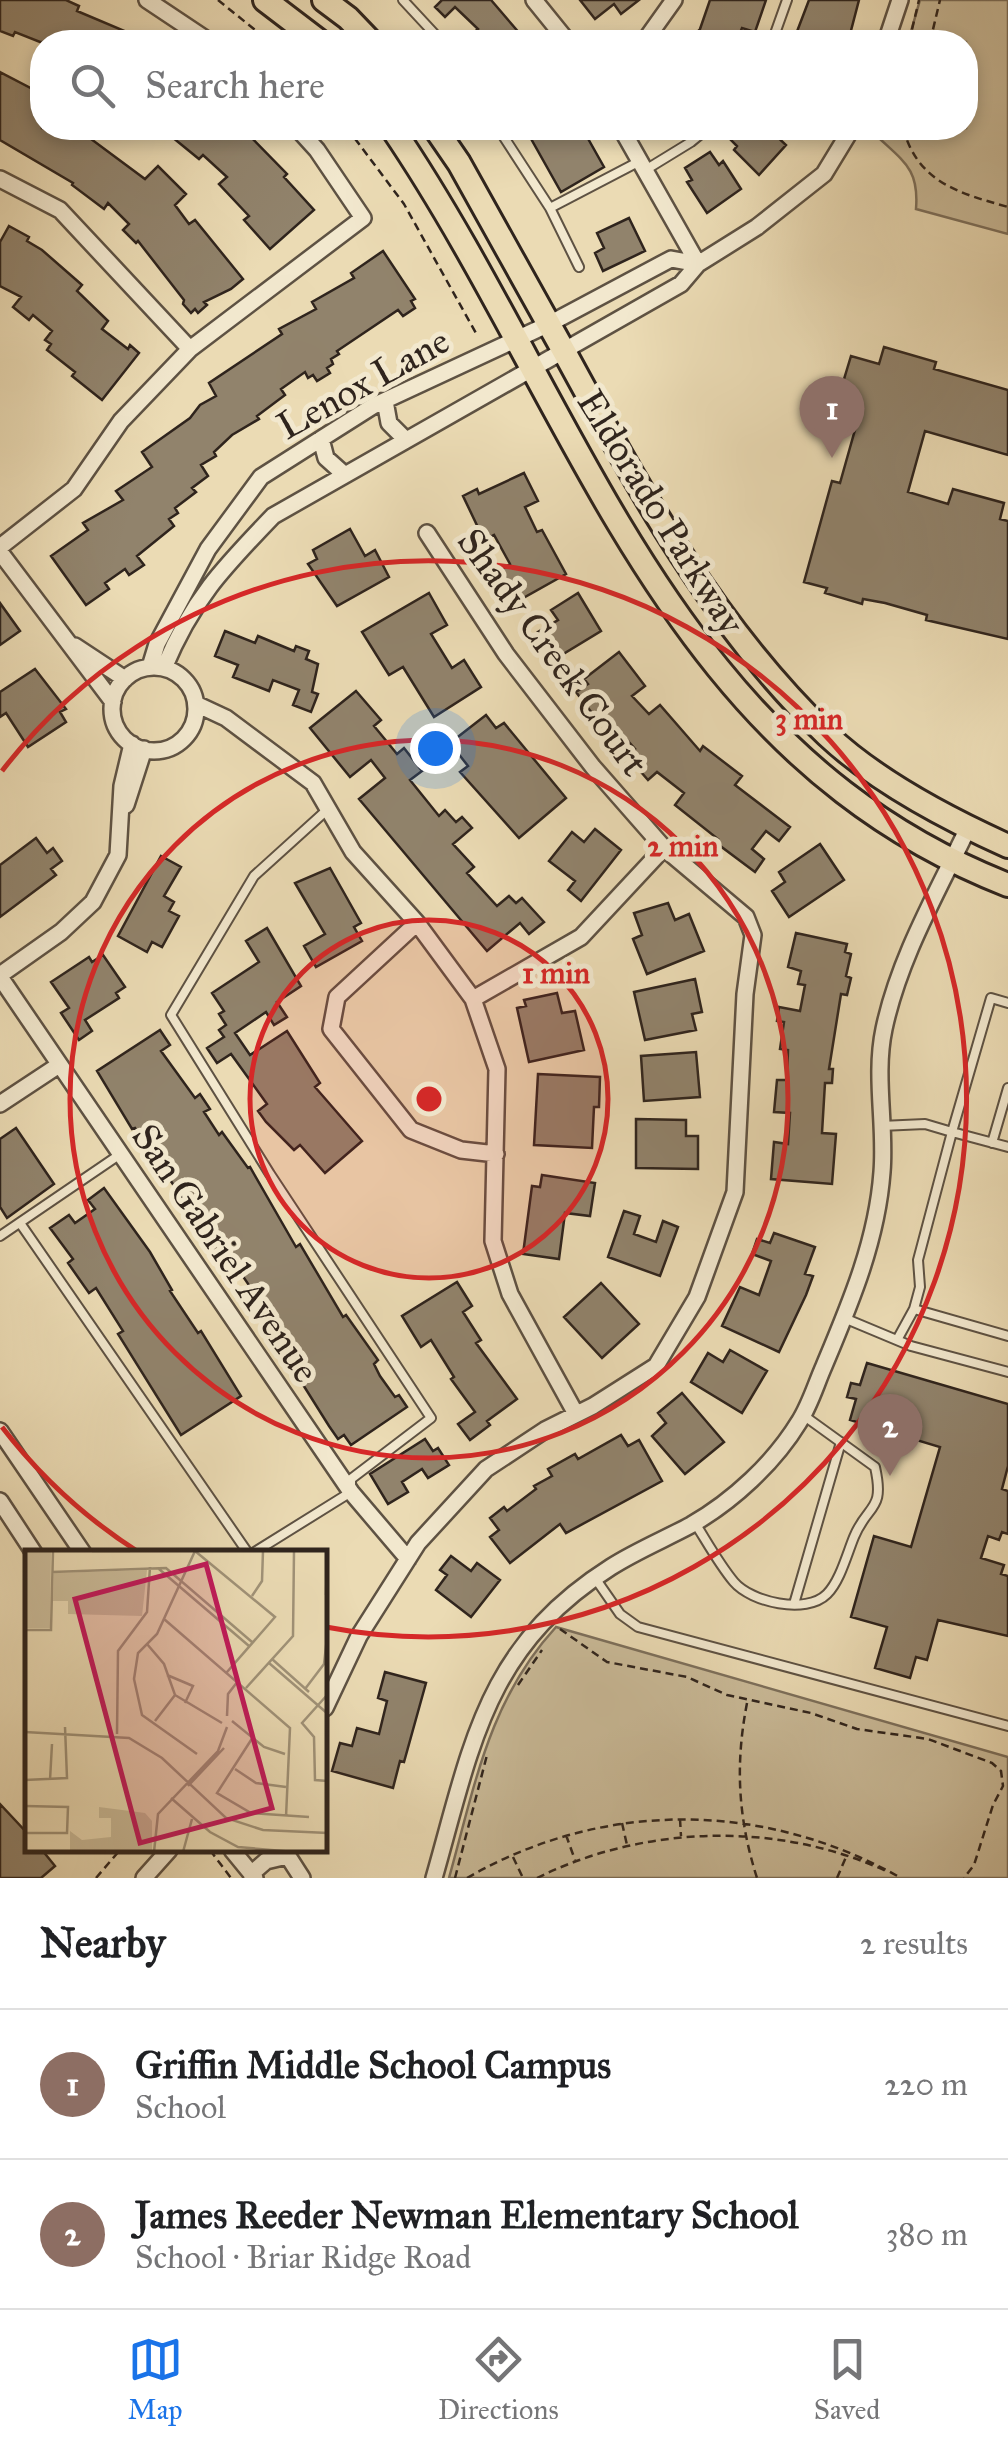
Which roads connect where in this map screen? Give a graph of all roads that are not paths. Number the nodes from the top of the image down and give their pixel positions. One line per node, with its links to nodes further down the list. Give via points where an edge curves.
1 (147, 0): 9 (street)
2 (265, 0): 10 (main road)
3 (324, 0): 11 (main road)
4 (403, 0): 12 (lane)
5 (534, 0): 13 (street)
6 (674, 0): 14 (street)
7 (787, 0): 15 (lane)
8 (900, 0): 16 (street)
9 (192, 30)
10 (304, 30)
11 (359, 30)
12 (431, 30)
13 (558, 30)
14 (653, 30)
15 (776, 30)
16 (890, 30)
17 (308, 140): 31 (street, via 363,218)
18 (400, 140): 30 (main road, Eldorado Parkway)
19 (443, 140): 29 (main road, Eldorado Parkway)
20 (506, 140): 26 (lane)
21 (629, 140): 24 (street)
22 (693, 140): 24 (lane)
23 (845, 140): 27 (street, Lenox Lane, via 824,174)
24 (644, 165): 26 (lane); 27 (street)
25 (0, 179): 31 (street, via 60,210)
26 (550, 208): 28 (lane)
27 (698, 264): 29 (street, Lenox Lane, via 670,259); 32 (street, Lenox Lane, via 681,284)
28 (579, 267)
29 (548, 324): 30 (street, Lenox Lane); 32 (main road, Eldorado Parkway)
30 (518, 338): 33 (main road, Eldorado Parkway); 34 (street, Lenox Lane)
31 (190, 349): 39 (street, via 121,421 74,489)
32 (564, 350): 33 (street, Lenox Lane); 47 (main road, Eldorado Parkway, via 689,571 760,661 829,737)
33 (533, 368): 36 (street, Lenox Lane); 50 (main road, Eldorado Parkway, via 595,488 716,668 797,756 868,810)
34 (385, 401): 35 (street, Lenox Lane); 36 (street, via 389,423)
35 (320, 440): 37 (street, via 326,458); 41 (street, Lenox Lane, via 261,477 208,549 157,644)
36 (406, 440): 37 (street, Lenox Lane)
37 (345, 474): 41 (street, Lenox Lane, via 273,516 192,608)
38 (426, 534): 49 (street, Shady Creek Court, via 593,768)
39 (0, 550): 40 (street)
40 (67, 641): 42 (street); 43 (street)
41 (157, 668): 42 (street); 44 (street, via 186,681)
42 (125, 679): 43 (street)
43 (113, 702): 45 (street, via 116,726)
44 (196, 711): 45 (street, via 190,730 170,748); 46 (street, via 254,738 313,782)
45 (138, 747): 53 (street, via 118,855 93,902)
46 (328, 809): 52 (street, via 353,852); 76 (lane, via 254,876 170,1015 431,1418 351,1478)
47 (968, 828): 48 (main road, Eldorado Parkway); 50 (street)
48 (1008, 846)
49 (664, 848): 54 (street, via 581,937); 72 (street, Shady Creek Court, via 746,917 753,935 735,1192 697,1297 656,1366)
50 (953, 860): 51 (main road, Eldorado Parkway); 59 (street, via 898,976 883,1033)
51 (1008, 885)
52 (417, 923): 54 (street); 63 (street, via 337,998 331,1030 412,1130 462,1150)
53 (0, 976): 56 (street, San Gabriel Avenue)
54 (473, 998): 63 (street, via 497,1069)
55 (1008, 1003): 60 (lane, via 991,998)
56 (59, 1064): 58 (street); 64 (street, San Gabriel Avenue)
57 (1008, 1088): 61 (lane)
58 (0, 1104)
59 (881, 1126): 60 (lane, via 925,1124); 68 (street, via 882,1172 868,1252)
60 (952, 1132): 61 (lane); 67 (lane, via 918,1260)
61 (992, 1143): 62 (lane)
62 (1008, 1147)
63 (496, 1154): 72 (street, via 493,1242 510,1294)
64 (119, 1155): 65 (lane); 76 (street, San Gabriel Avenue)
65 (20, 1223): 66 (lane); 81 (lane)
66 (0, 1236)
67 (914, 1309): 69 (lane); 70 (lane)
68 (844, 1318): 70 (lane); 73 (street)
69 (1008, 1336)
70 (897, 1340): 71 (lane)
71 (1008, 1372)
72 (576, 1414): 83 (street, via 486,1470)
73 (803, 1415): 75 (lane); 78 (street, via 764,1468)
74 (0, 1431): 80 (street)
75 (840, 1442): 85 (lane); 85 (lane, via 875,1467 876,1507 857,1529 828,1594)
76 (351, 1492): 82 (lane); 83 (street, San Gabriel Avenue)
77 (0, 1502): 79 (street)
78 (695, 1522): 84 (street); 85 (lane, via 736,1585 776,1604)
79 (32, 1550)
80 (80, 1550)
81 (249, 1550)
82 (256, 1550)
83 (408, 1558): 86 (street)
84 (595, 1578): 87 (lane, via 638,1627); 94 (street, via 518,1648 496,1686 471,1745)
85 (794, 1604)
86 (328, 1702)
87 (1008, 1726)
88 (165, 1853): 92 (street)
89 (234, 1853): 91 (street)
90 (286, 1853): 91 (street, via 266,1860); 93 (street)
91 (253, 1876)
92 (144, 1878)
93 (302, 1878)
94 (434, 1878)

